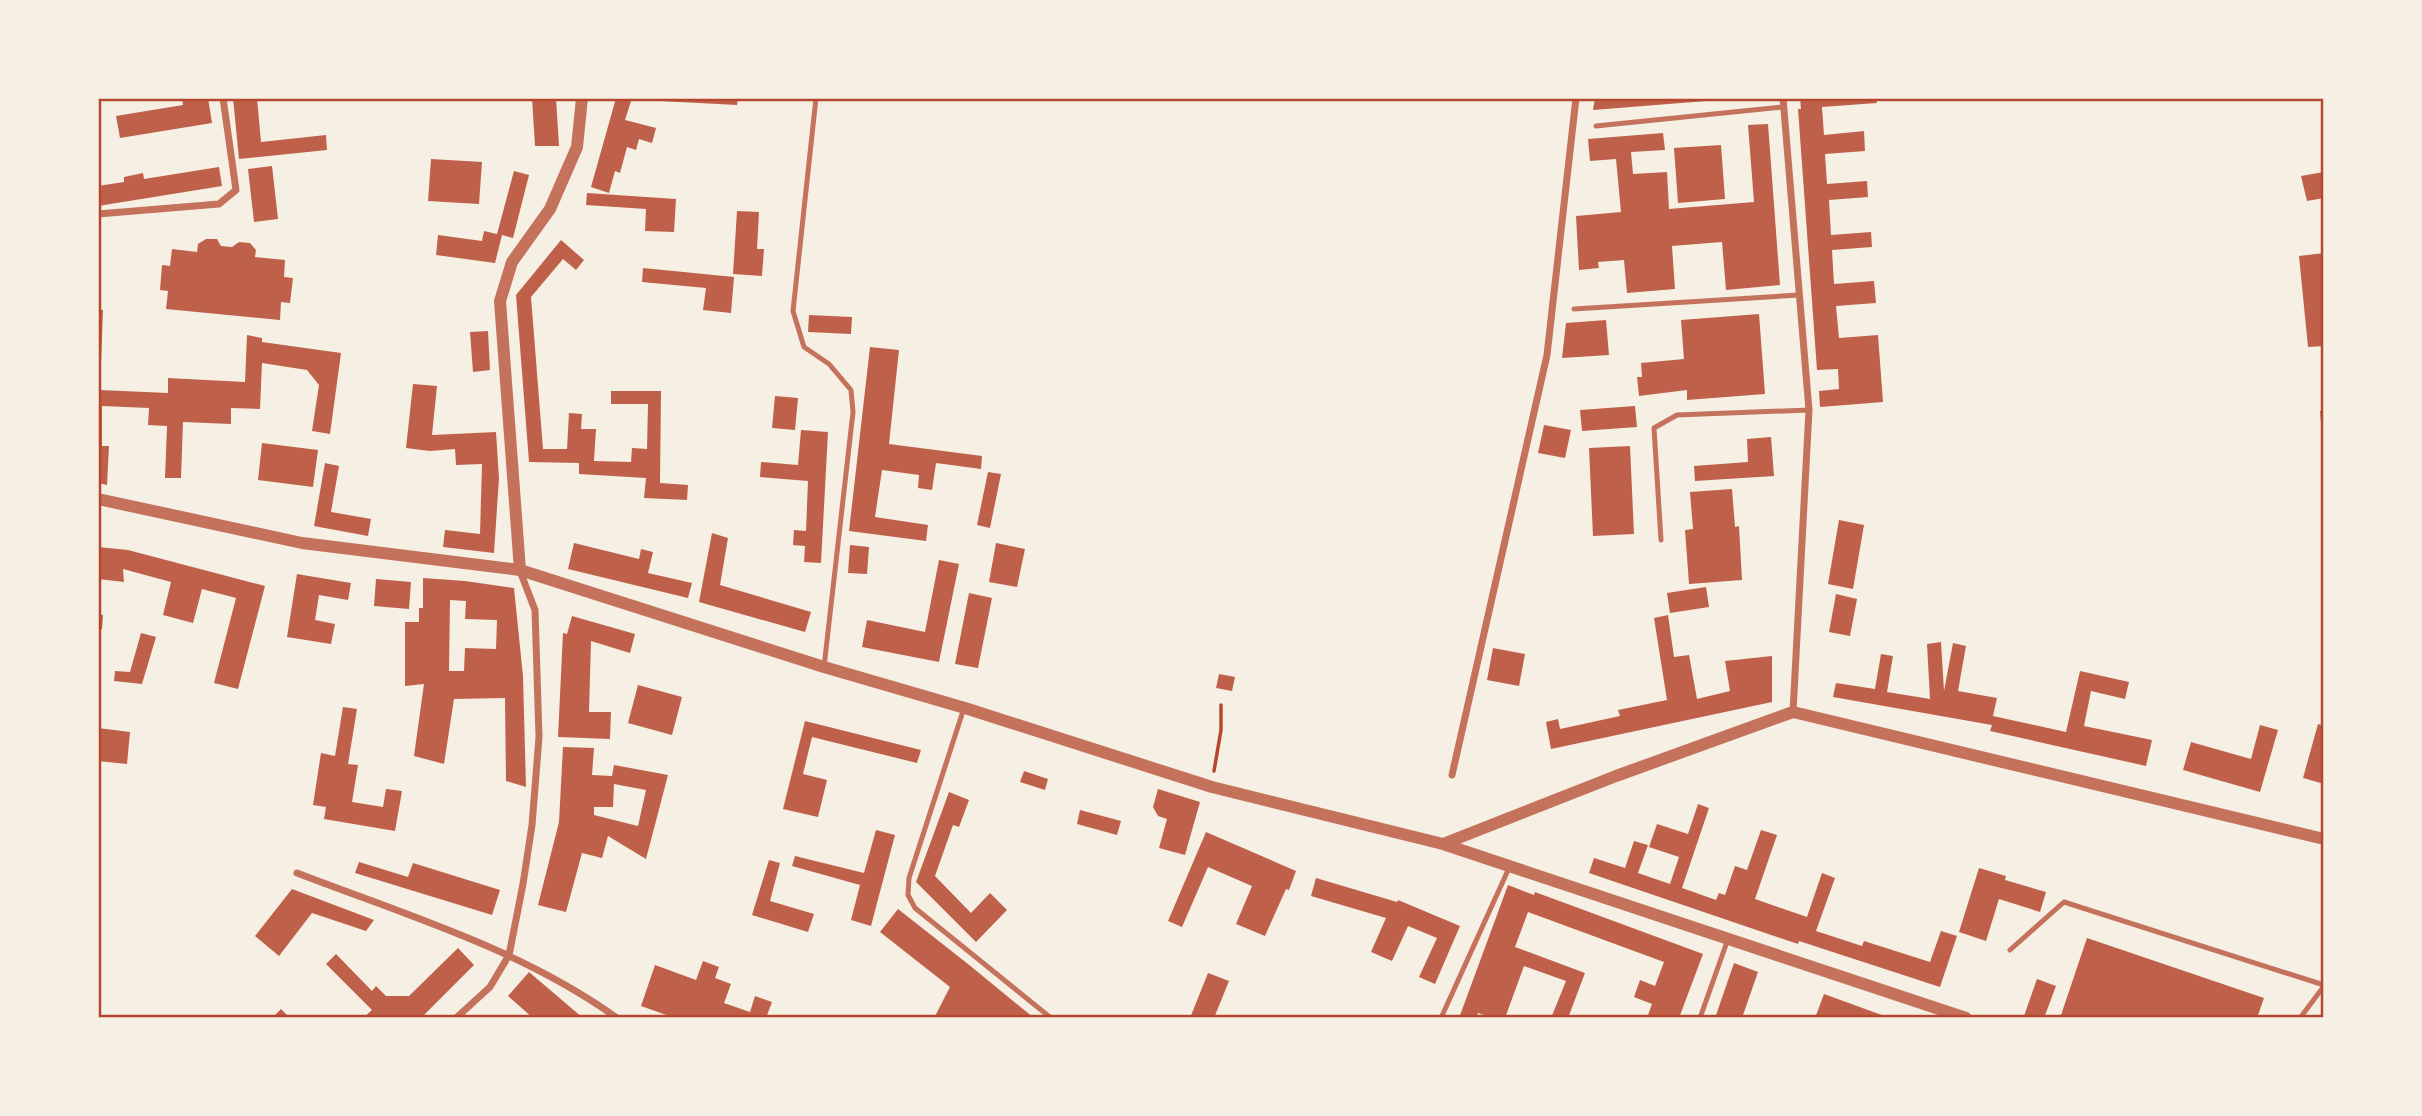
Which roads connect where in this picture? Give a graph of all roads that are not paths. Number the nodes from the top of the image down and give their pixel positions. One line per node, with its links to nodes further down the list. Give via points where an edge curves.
1 (223, 98): 8 (street, via 236,190 219,204)
2 (582, 98): 14 (street, via 578,147 550,209 512,261 500,301)
3 (816, 98): 15 (lane, via 793,311 804,346 851,390 853,412)
4 (1576, 98): 18 (street, via 1547,355)
5 (1783, 98): 6 (street)
6 (1783, 107): 7 (lane); 9 (street)
7 (1596, 126)
8 (98, 214)
9 (1799, 295): 10 (lane); 11 (street)
10 (1574, 309)
11 (1809, 410): 13 (lane, via 1676,415 1654,428); 17 (street)
12 (98, 499): 14 (street, via 302,543)
13 (1661, 540)
14 (520, 570): 15 (street); 25 (street, via 535,610 539,737 530,837)
15 (824, 667): 16 (street)
16 (965, 708): 20 (street, via 1212,787); 30 (lane, via 909,878 908,895 915,908)
17 (1793, 712): 19 (street); 20 (street)
18 (1452, 775)
19 (2324, 839)
20 (1443, 844): 21 (street)
21 (1511, 865): 23 (street); 31 (lane)
22 (297, 873): 25 (street)
23 (1728, 939): 27 (street); 32 (lane)
24 (2010, 950): 26 (lane, via 2064,902)
25 (509, 954): 28 (street, via 489,987); 29 (street)
26 (2324, 986): 34 (lane)
27 (1948, 1015): 33 (street)
28 (456, 1018)
29 (617, 1018)
30 (1051, 1018)
31 (1440, 1018)
32 (1700, 1018)
33 (1966, 1018)
34 (2300, 1018)

